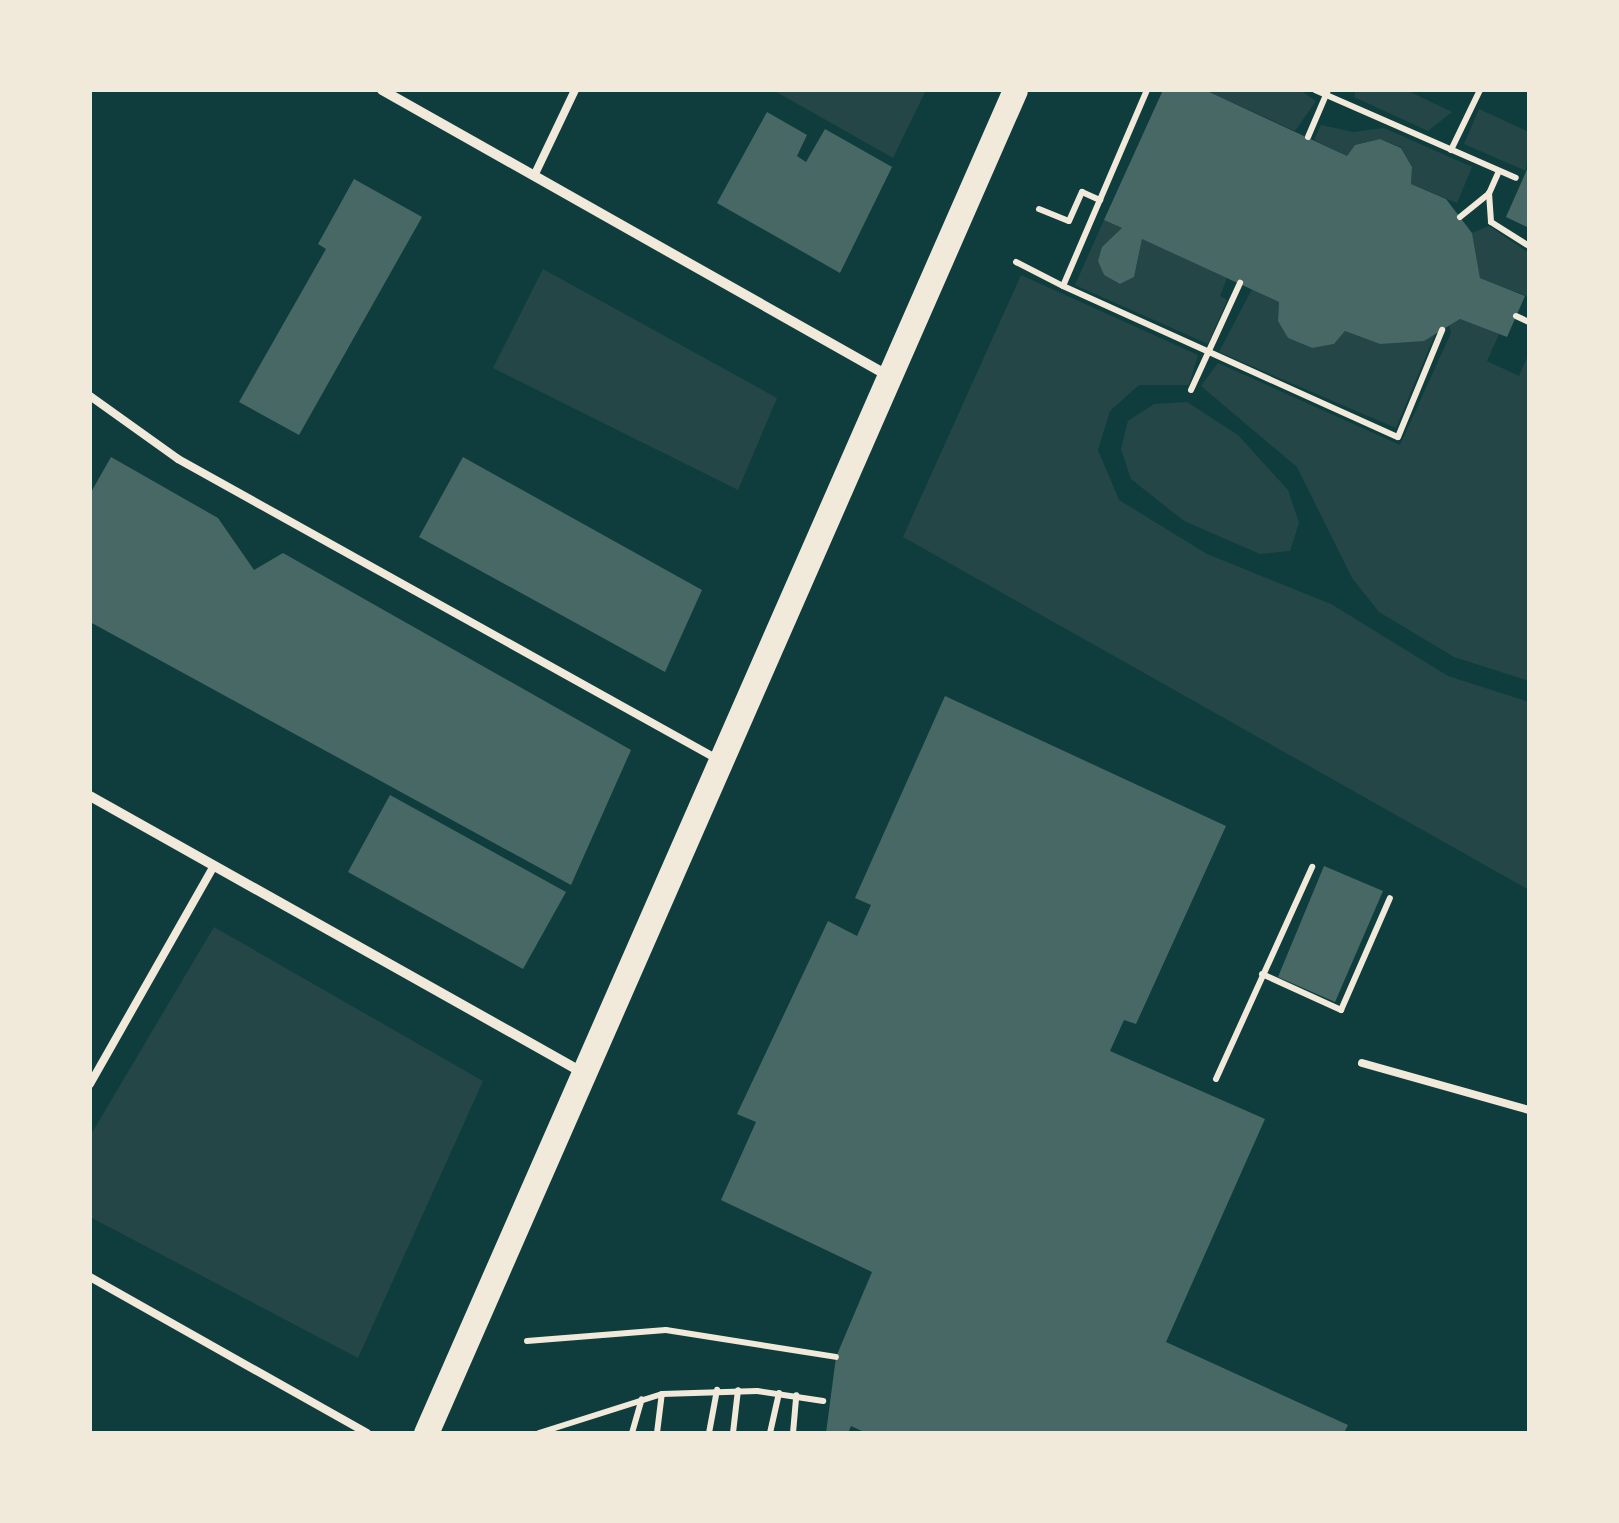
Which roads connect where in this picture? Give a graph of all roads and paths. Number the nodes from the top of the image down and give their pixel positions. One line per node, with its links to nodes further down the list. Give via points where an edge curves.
1 (382, 90): 11 (street)
2 (576, 90): 11 (lane)
3 (1015, 90): 25 (main road)
4 (1147, 90): 14 (path)
5 (1315, 90): 7 (path)
6 (1480, 90): 9 (path)
7 (1326, 92): 8 (path); 9 (path)
8 (1308, 137)
9 (1452, 150): 10 (path)
10 (1499, 171): 12 (path); 13 (path)
11 (534, 176): 25 (street)
12 (1516, 178)
13 (1489, 193): 16 (path); 17 (path, via 1491,222)
14 (1100, 200): 15 (path, via 1082,192 1068,221); 20 (path)
15 (1039, 209)
16 (1460, 216)
17 (1529, 246)
18 (1016, 262): 20 (path)
19 (1240, 284): 24 (path)
20 (1063, 286): 24 (path)
21 (1516, 316): 22 (path)
22 (1529, 322)
23 (1442, 330): 24 (path, via 1398,437)
24 (1208, 352): 26 (path)
25 (887, 375): 28 (main road)
26 (1191, 390)
27 (90, 396): 28 (lane, via 178,459)
28 (717, 759): 35 (main road)
29 (90, 796): 30 (street)
30 (214, 866): 35 (street); 37 (lane)
31 (1312, 867): 33 (path)
32 (1390, 898): 33 (path, via 1341,1010)
33 (1262, 974): 36 (path)
34 (1362, 1062): 38 (lane)
35 (580, 1070): 50 (main road)
36 (1216, 1080)
37 (90, 1084)
38 (1529, 1110)
39 (90, 1277): 49 (lane)
40 (527, 1341): 41 (path, via 666,1330)
41 (836, 1357)
42 (717, 1390): 43 (path); 45 (path); 54 (path)
43 (738, 1390): 44 (path); 55 (path)
44 (780, 1393): 46 (path); 56 (path)
45 (662, 1394): 47 (path); 53 (path)
46 (796, 1395): 48 (path); 57 (path)
47 (642, 1398): 51 (path); 52 (path)
48 (822, 1401)
49 (367, 1433)
50 (426, 1433)
51 (538, 1433)
52 (632, 1433)
53 (657, 1433)
54 (708, 1433)
55 (732, 1433)
56 (770, 1433)
57 (793, 1433)

